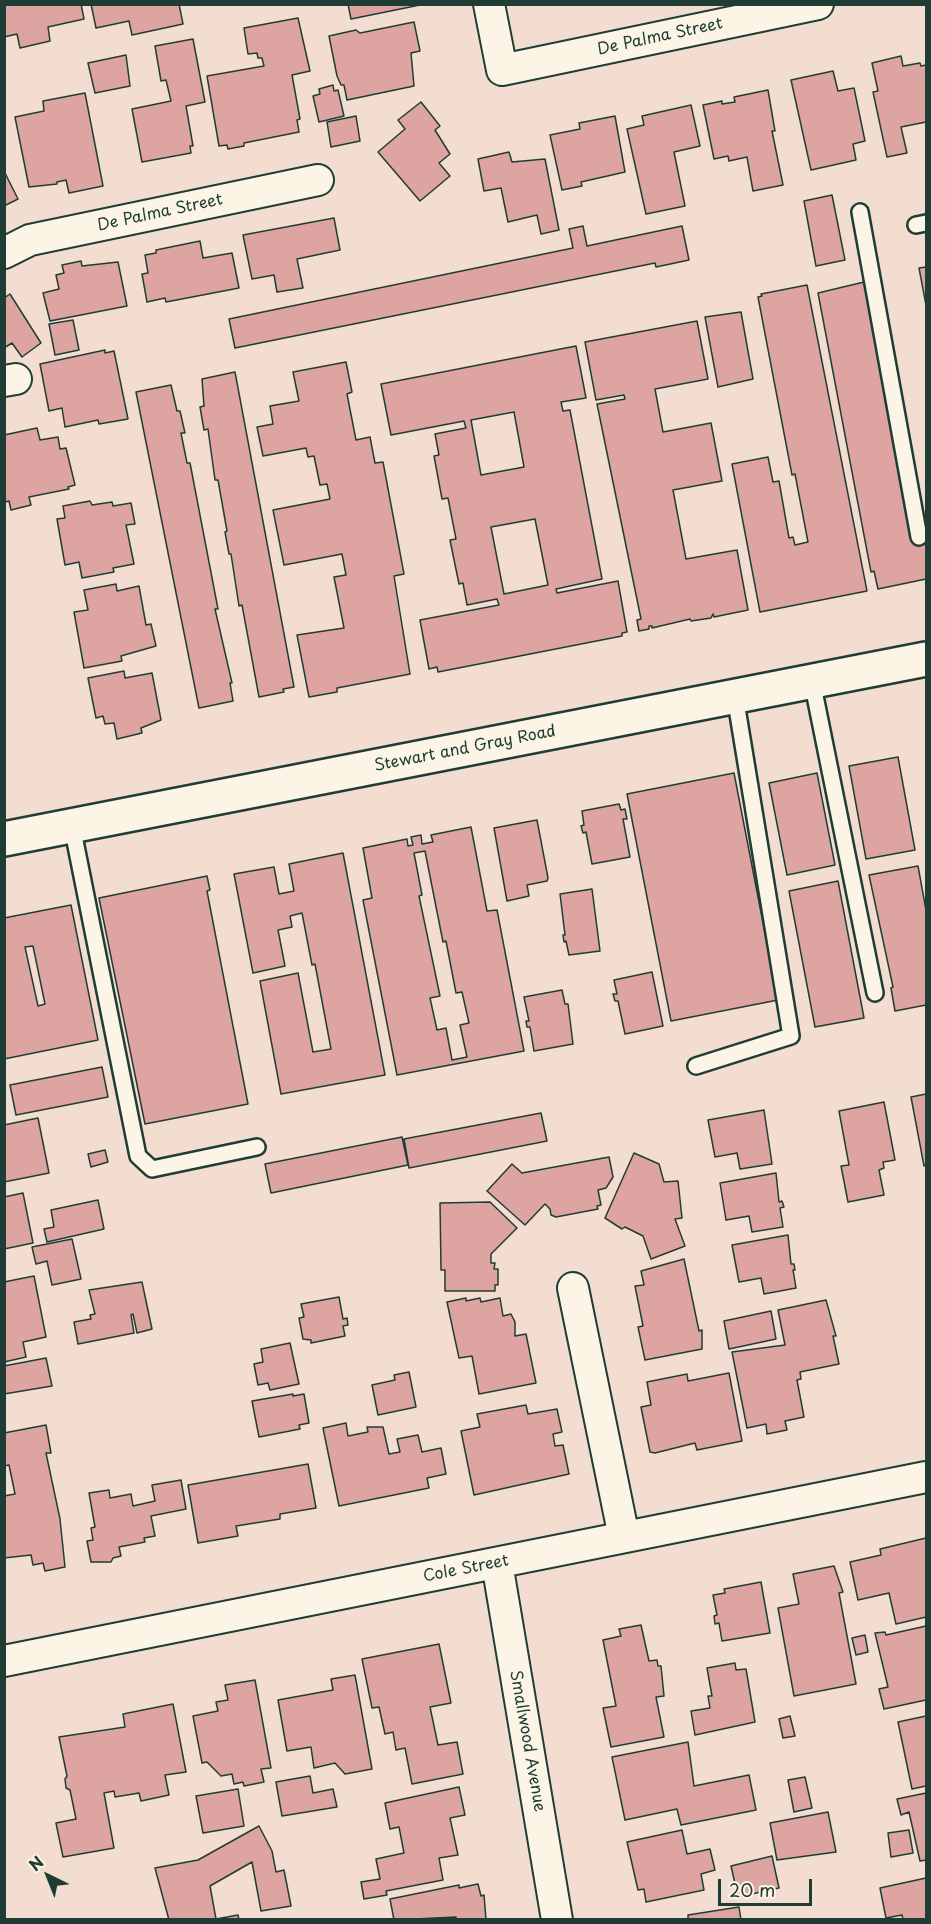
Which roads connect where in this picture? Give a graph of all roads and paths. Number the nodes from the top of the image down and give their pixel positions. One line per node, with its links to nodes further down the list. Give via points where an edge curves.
1 (489, 4): 2 (street, De Palma Street, via 502,70)
2 (818, 4)
3 (318, 180): 5 (street, De Palma Street, via 30,240)
4 (860, 212): 6 (lane)
5 (4, 253)
6 (919, 537)
7 (927, 659): 8 (main road, Stewart and Gray Road)
8 (812, 681): 9 (main road, Stewart and Gray Road); 12 (lane)
9 (735, 696): 10 (main road, Stewart and Gray Road); 13 (lane, via 791,1036)
10 (72, 826): 11 (main road, Stewart and Gray Road); 14 (lane, via 138,1156 152,1169)
11 (4, 839)
12 (874, 993)
13 (696, 1066)
14 (256, 1147)
15 (573, 1288): 17 (street)
16 (927, 1477): 17 (street, Cole Street)
17 (624, 1537): 18 (street, Cole Street)
18 (497, 1563): 19 (street, Cole Street); 20 (street, Smallwood Avenue)
19 (4, 1662)
20 (557, 1920)

